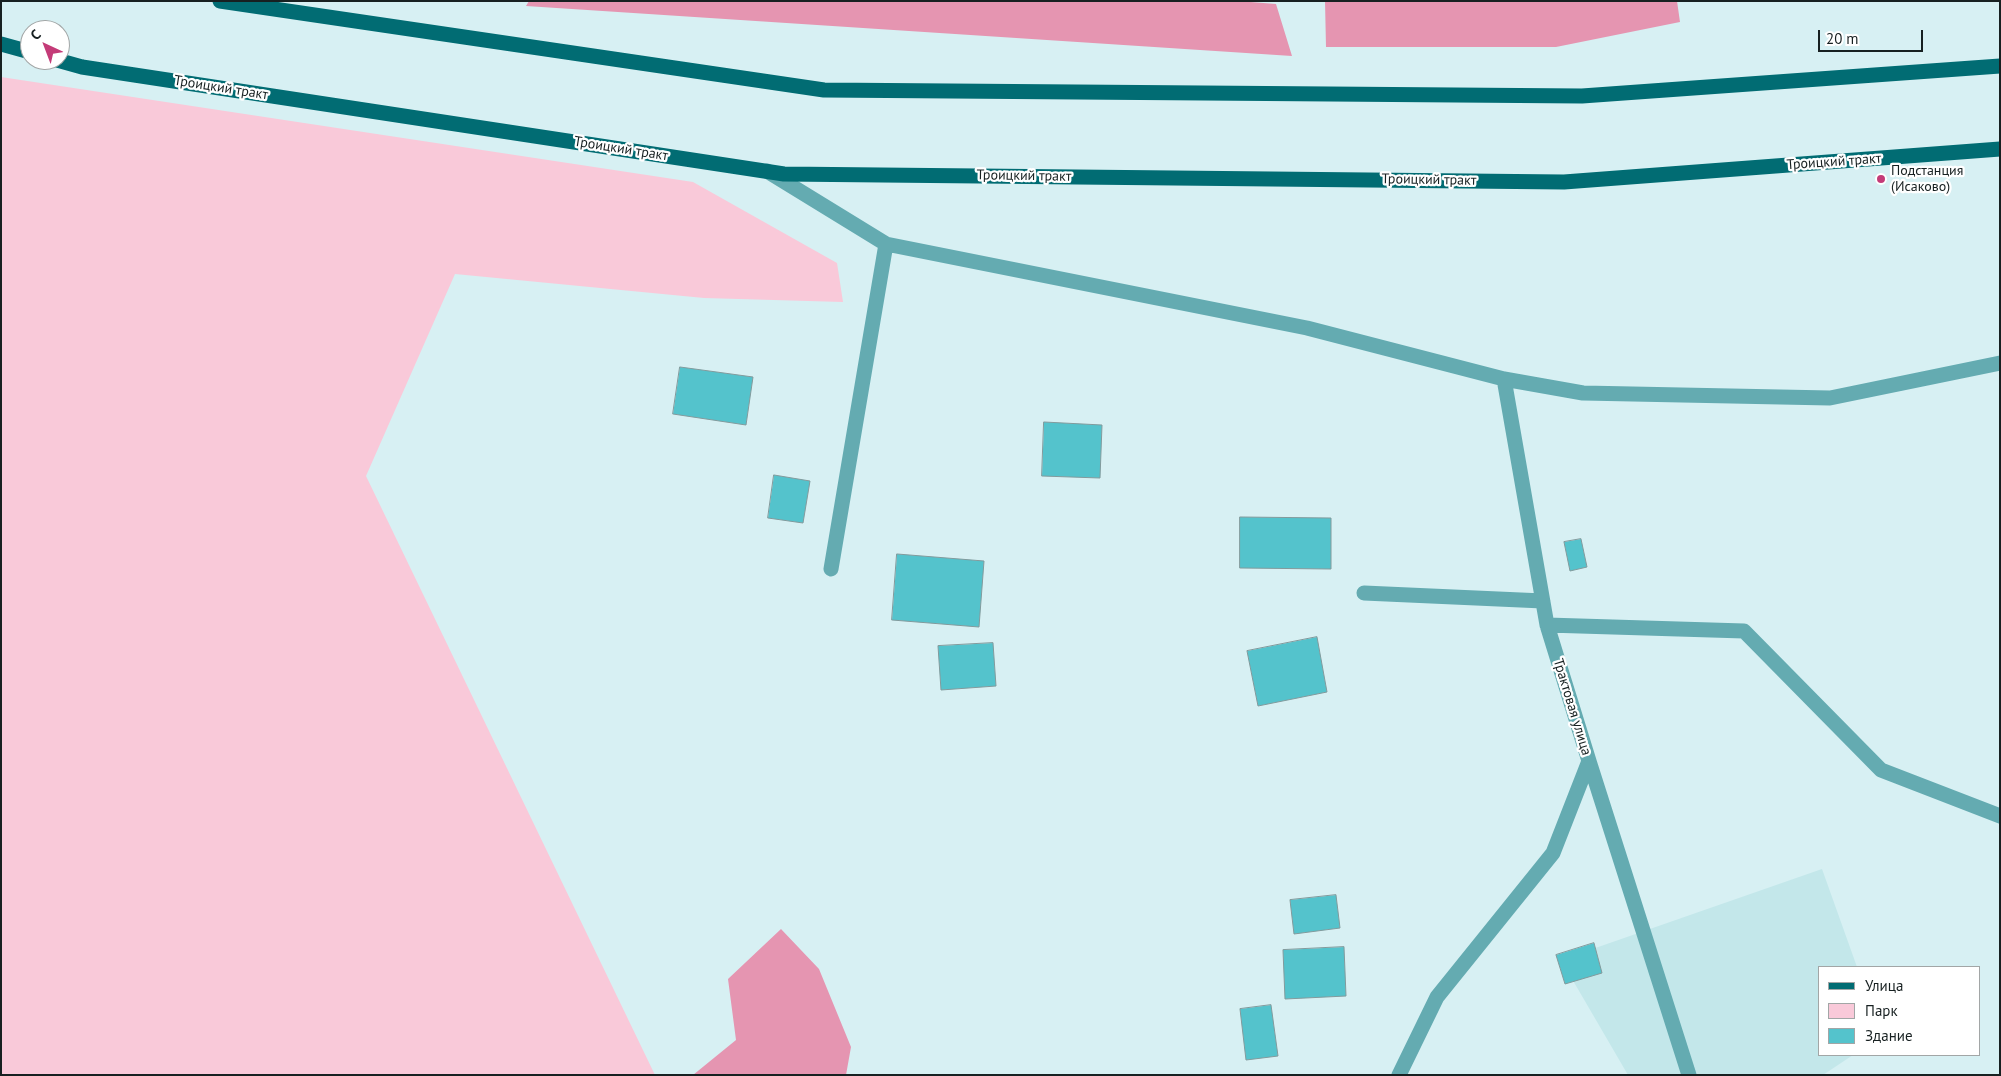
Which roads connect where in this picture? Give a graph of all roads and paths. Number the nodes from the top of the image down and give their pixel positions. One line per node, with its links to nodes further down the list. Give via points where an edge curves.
1 (220, 1): 5 (main road, via 824,90 1582,96)
2 (1, 44): 3 (main road)
3 (20, 49)
4 (70, 64): 7 (main road, Троицкий тракт)
5 (2000, 66)
6 (2000, 149): 7 (main road, Троицкий тракт, via 1564,182 784,174)
7 (766, 171): 8 (street)
8 (886, 244): 10 (street, via 1307,328); 11 (street)
9 (2000, 363): 10 (street, via 1830,398 1583,393)
10 (1504, 379): 13 (street, Трактовая улица)
11 (831, 569)
12 (1364, 593): 13 (street)
13 (1543, 601): 14 (street, Трактовая улица)
14 (1547, 625): 15 (street, Трактовая улица); 16 (street, via 1744,631 1881,770)
15 (1589, 761): 17 (street, Трактовая улица, via 1553,853 1437,996); 18 (street)
16 (2000, 816)
17 (1400, 1075)
18 (1689, 1075)

